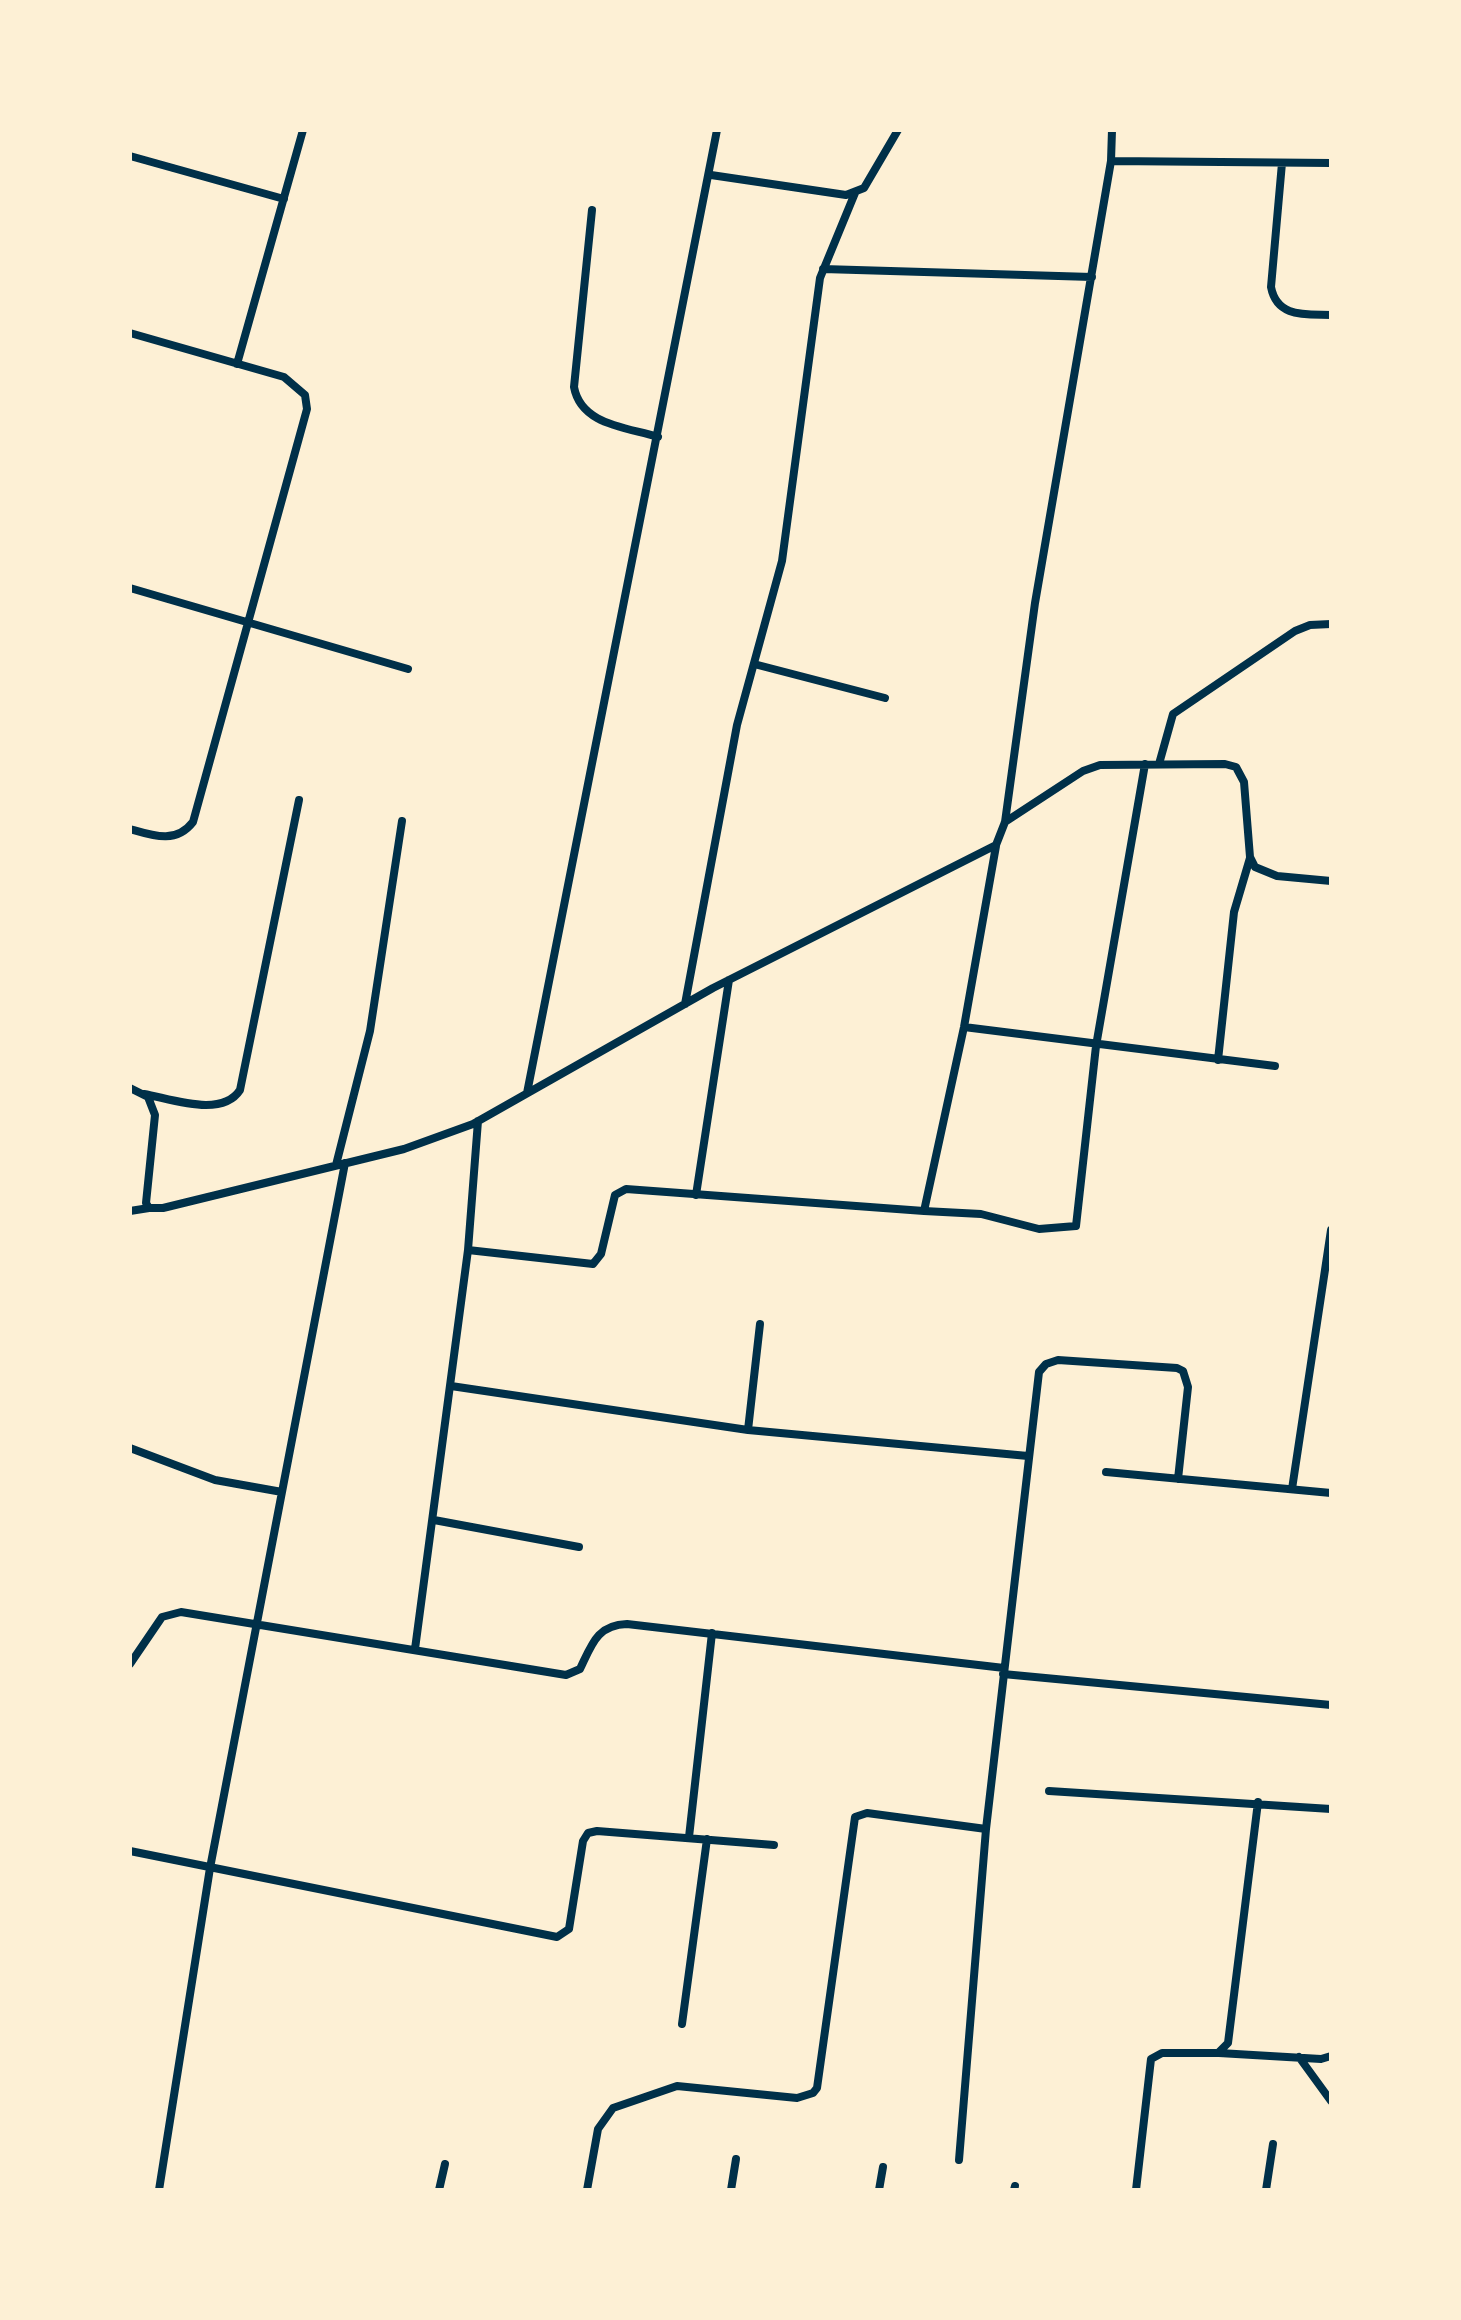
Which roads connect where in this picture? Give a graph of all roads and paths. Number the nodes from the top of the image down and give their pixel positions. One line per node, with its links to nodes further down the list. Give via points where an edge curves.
1 (303, 130): 11 (street)
2 (717, 130): 9 (street)
3 (898, 130): 10 (street, via 864,188)
4 (1112, 130): 6 (street)
5 (130, 156): 11 (street)
6 (1111, 161): 7 (street); 14 (street)
7 (1282, 163): 8 (street); 15 (street, via 1274,300 1294,314)
8 (1331, 163)
9 (711, 175): 10 (street); 18 (street)
10 (855, 193): 13 (street)
11 (284, 199): 17 (street)
12 (592, 210): 18 (street, via 574,387 577,402 584,413)
13 (823, 269): 14 (street); 22 (street, via 785,545)
14 (1092, 277): 29 (street, via 1035,603)
15 (1331, 315)
16 (130, 333): 17 (street)
17 (237, 364): 20 (street, via 298,385 307,409)
18 (658, 437): 41 (street)
19 (130, 588): 20 (street)
20 (247, 620): 23 (street); 30 (street, via 193,822 172,837)
21 (1331, 624): 26 (street, via 1295,631 1182,706 1168,724)
22 (754, 664): 24 (street); 35 (street, via 733,746)
23 (408, 669)
24 (885, 698)
25 (1145, 764): 26 (street); 29 (street, via 1100,765 1083,771); 37 (street)
26 (1159, 764): 32 (street, via 1236,767 1244,782)
27 (299, 800): 42 (street, via 240,1090 225,1104 211,1105)
28 (402, 821): 44 (street, via 370,1031)
29 (1005, 822): 31 (street)
30 (130, 829)
31 (996, 845): 34 (street); 36 (street)
32 (1250, 857): 33 (street, via 1265,873); 38 (street, via 1234,912)
33 (1331, 881)
34 (729, 980): 35 (street); 45 (street)
35 (685, 1004): 41 (street)
36 (964, 1027): 37 (street); 48 (street)
37 (1096, 1046): 38 (street); 48 (street, via 1076,1226 1039,1229 981,1214)
38 (1218, 1060): 39 (street)
39 (1275, 1066)
40 (130, 1088): 42 (street)
41 (527, 1093): 43 (street)
42 (143, 1094): 46 (street, via 155,1115)
43 (478, 1121): 44 (street, via 404,1149); 50 (street)
44 (341, 1164): 46 (street); 59 (street)
45 (696, 1195): 48 (street); 50 (street, via 620,1191 601,1254 593,1264)
46 (149, 1208): 47 (street)
47 (130, 1211)
48 (924, 1211)
49 (1331, 1230): 58 (street)
50 (468, 1250): 52 (street)
51 (760, 1324): 53 (street)
52 (451, 1386): 53 (street); 61 (street)
53 (748, 1430): 55 (street)
54 (130, 1448): 59 (street, via 215,1480)
55 (1028, 1456): 57 (street, via 1036,1383 1046,1364 1058,1360 1177,1368 1188,1387); 67 (street)
56 (1106, 1472): 57 (street)
57 (1178, 1479): 58 (street)
58 (1292, 1489): 60 (street)
59 (282, 1492): 63 (street)
60 (1331, 1493)
61 (434, 1520): 62 (street); 65 (street)
62 (579, 1547)
63 (257, 1622): 65 (street); 66 (street, via 171,1613 162,1617); 77 (street)
64 (712, 1633): 65 (street, via 614,1624 595,1637 580,1669 566,1675); 67 (street); 73 (street)
65 (415, 1649)
66 (130, 1664)
67 (1004, 1671): 68 (street); 72 (street)
68 (1331, 1705)
69 (1049, 1791): 70 (street)
70 (1258, 1802): 71 (street); 79 (street, via 1228,2043)
71 (1331, 1809)
72 (986, 1829): 85 (street); 90 (street, via 867,1813 855,1817 817,2088 797,2098 677,2086 613,2108 598,2129)
73 (689, 1837): 74 (street); 77 (street, via 588,1833 569,1929 557,1937)
74 (707, 1839): 75 (street); 78 (street)
75 (774, 1845)
76 (130, 1851): 77 (street)
77 (210, 1868): 88 (street)
78 (682, 2024)
79 (1218, 2053): 81 (street); 93 (street, via 1162,2053 1151,2059)
80 (1331, 2056): 81 (street)
81 (1299, 2057): 82 (street)
82 (1331, 2101)
83 (1273, 2144): 94 (street)
84 (736, 2159): 91 (street)
85 (959, 2160)
86 (445, 2164): 89 (street)
87 (883, 2167): 92 (street)
88 (159, 2190)
89 (439, 2190)
90 (587, 2190)
91 (731, 2190)
92 (879, 2190)
93 (1136, 2190)
94 (1266, 2190)

